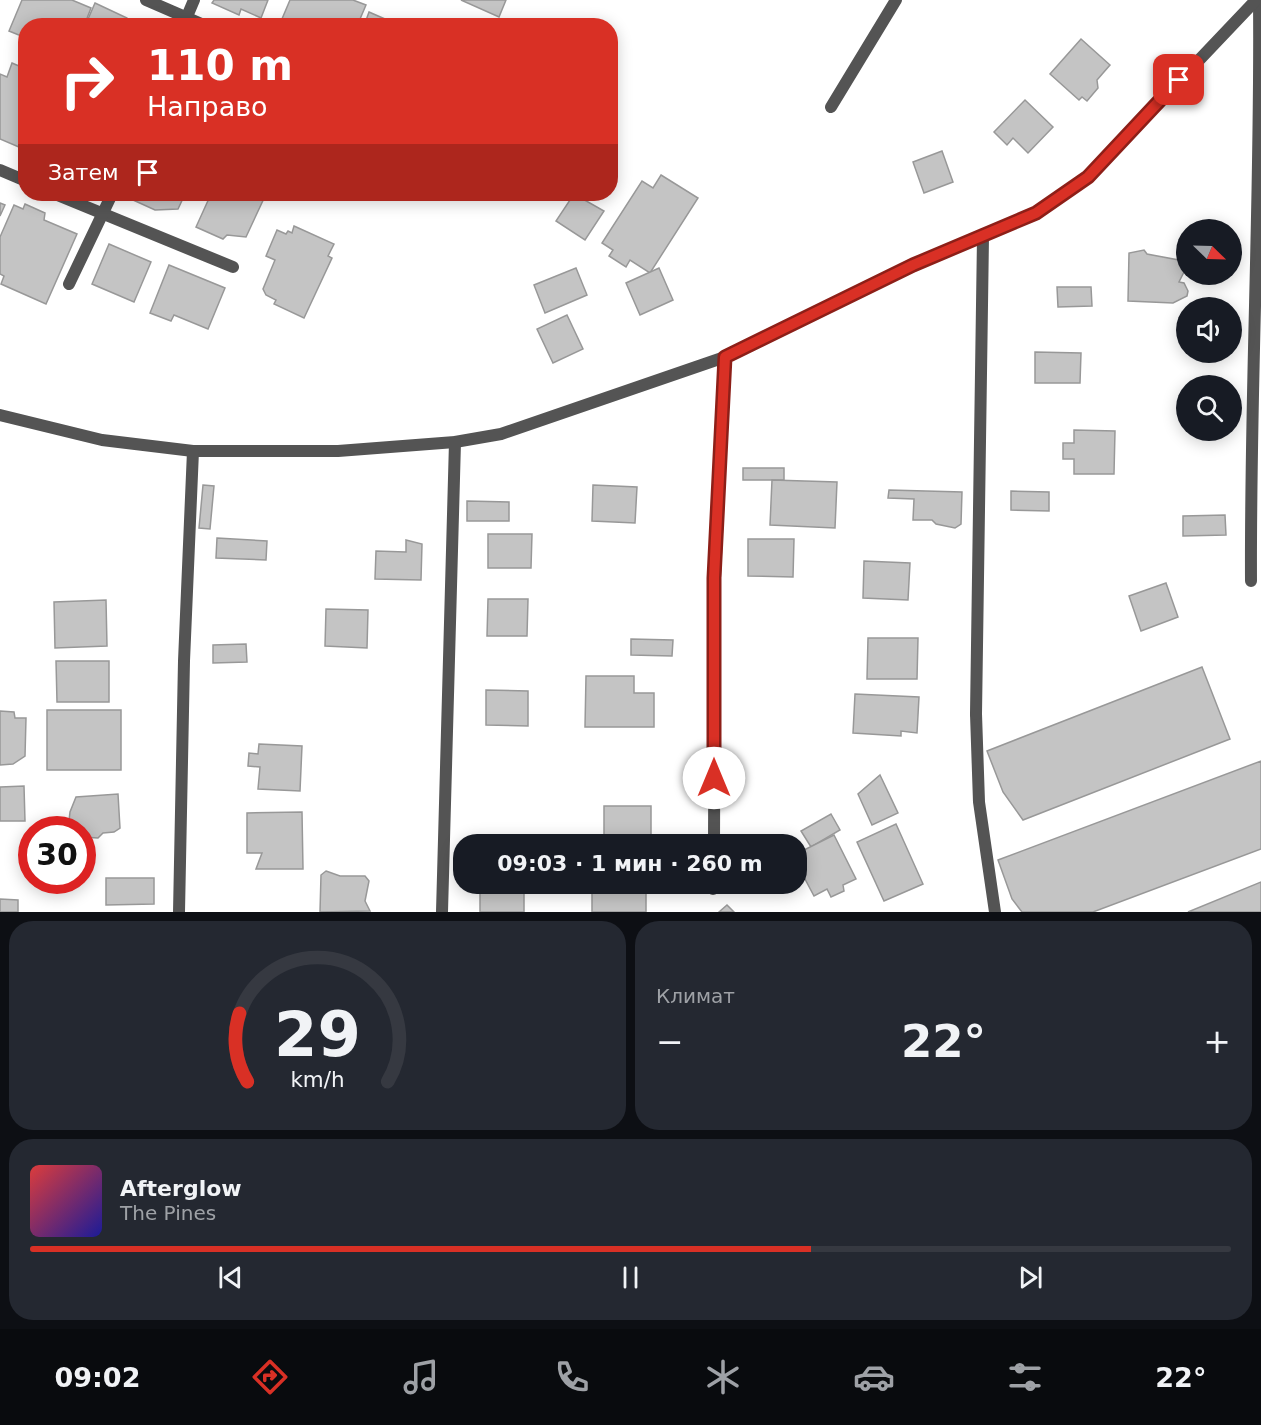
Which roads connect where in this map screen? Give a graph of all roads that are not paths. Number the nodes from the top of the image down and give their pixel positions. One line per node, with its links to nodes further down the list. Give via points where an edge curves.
1 (146, 0): 5 (street)
2 (194, 0): 6 (street)
3 (896, 0): 7 (street)
4 (1258, 0): 13 (street, via 1088,177 1036,213); 20 (street, via 1260,95 1250,472)
5 (179, 18)
6 (186, 18)
7 (831, 107)
8 (0, 170): 9 (street)
9 (18, 178)
10 (72, 201): 12 (street)
11 (109, 201): 12 (street)
12 (103, 214): 14 (street); 15 (street)
13 (983, 237): 16 (street, via 913,265); 24 (street, via 976,714 979,802)
14 (233, 267)
15 (69, 284)
16 (725, 357): 18 (street, via 501,434); 21 (street, via 714,578)
17 (0, 415): 19 (street, via 102,440)
18 (454, 442): 19 (street, via 338,452); 23 (street)
19 (193, 451): 22 (street)
20 (1251, 581)
21 (714, 834)
22 (179, 912)
23 (442, 912)
24 (995, 912)

